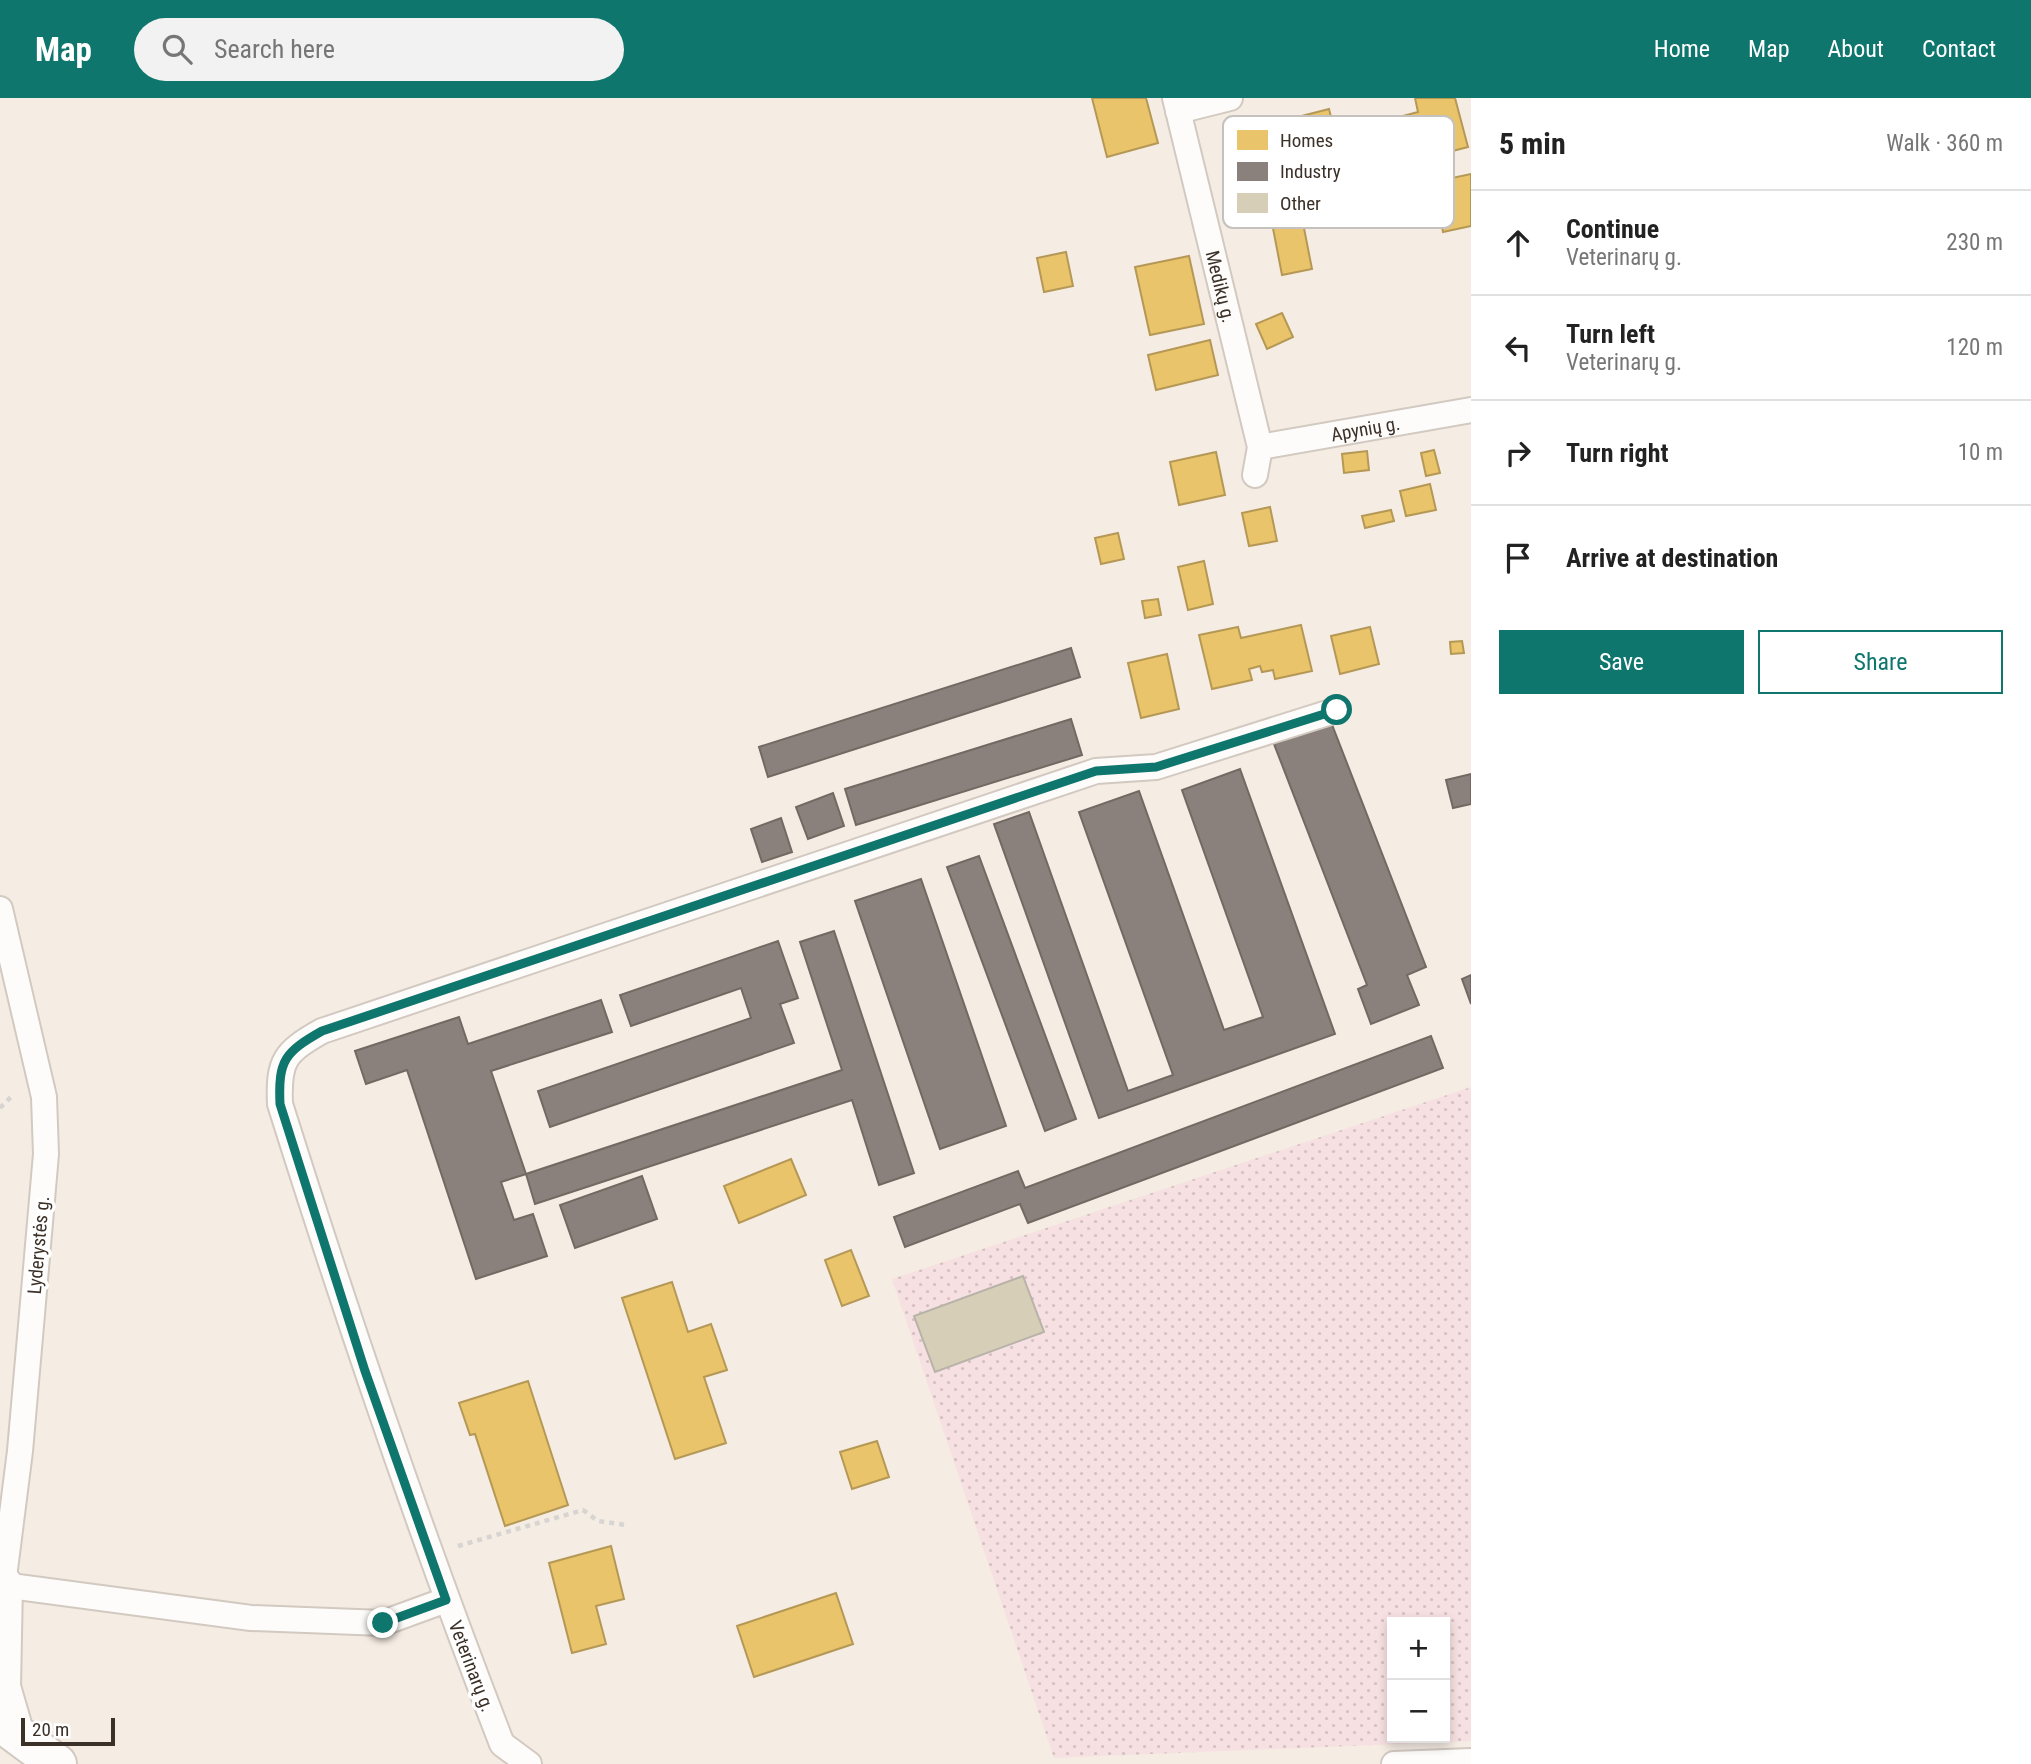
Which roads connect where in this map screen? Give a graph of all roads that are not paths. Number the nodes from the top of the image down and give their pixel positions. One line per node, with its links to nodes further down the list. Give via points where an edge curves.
1 (1230, 98): 2 (street)
2 (1176, 104): 4 (street, Medikų g.)
3 (1471, 410): 4 (street, Apynių g.)
4 (1260, 447): 5 (street, Medikų g.)
5 (1255, 475)
6 (1337, 710): 9 (street, Veterinarų g., via 1156,767 1096,771 322,1031 293,1048 279,1075 280,1104 365,1371)
7 (0, 909): 8 (street, Lyderystės g., via 44,1097 46,1154 20,1451)
8 (2, 1587): 9 (street, via 264,1619 383,1623); 10 (highway, via 1,1686)
9 (446, 1600): 13 (street, Veterinarų g., via 502,1744)
10 (7, 1727): 12 (highway)
11 (1471, 1761): 14 (street)
12 (57, 1764)
13 (529, 1764)
14 (1394, 1764)

